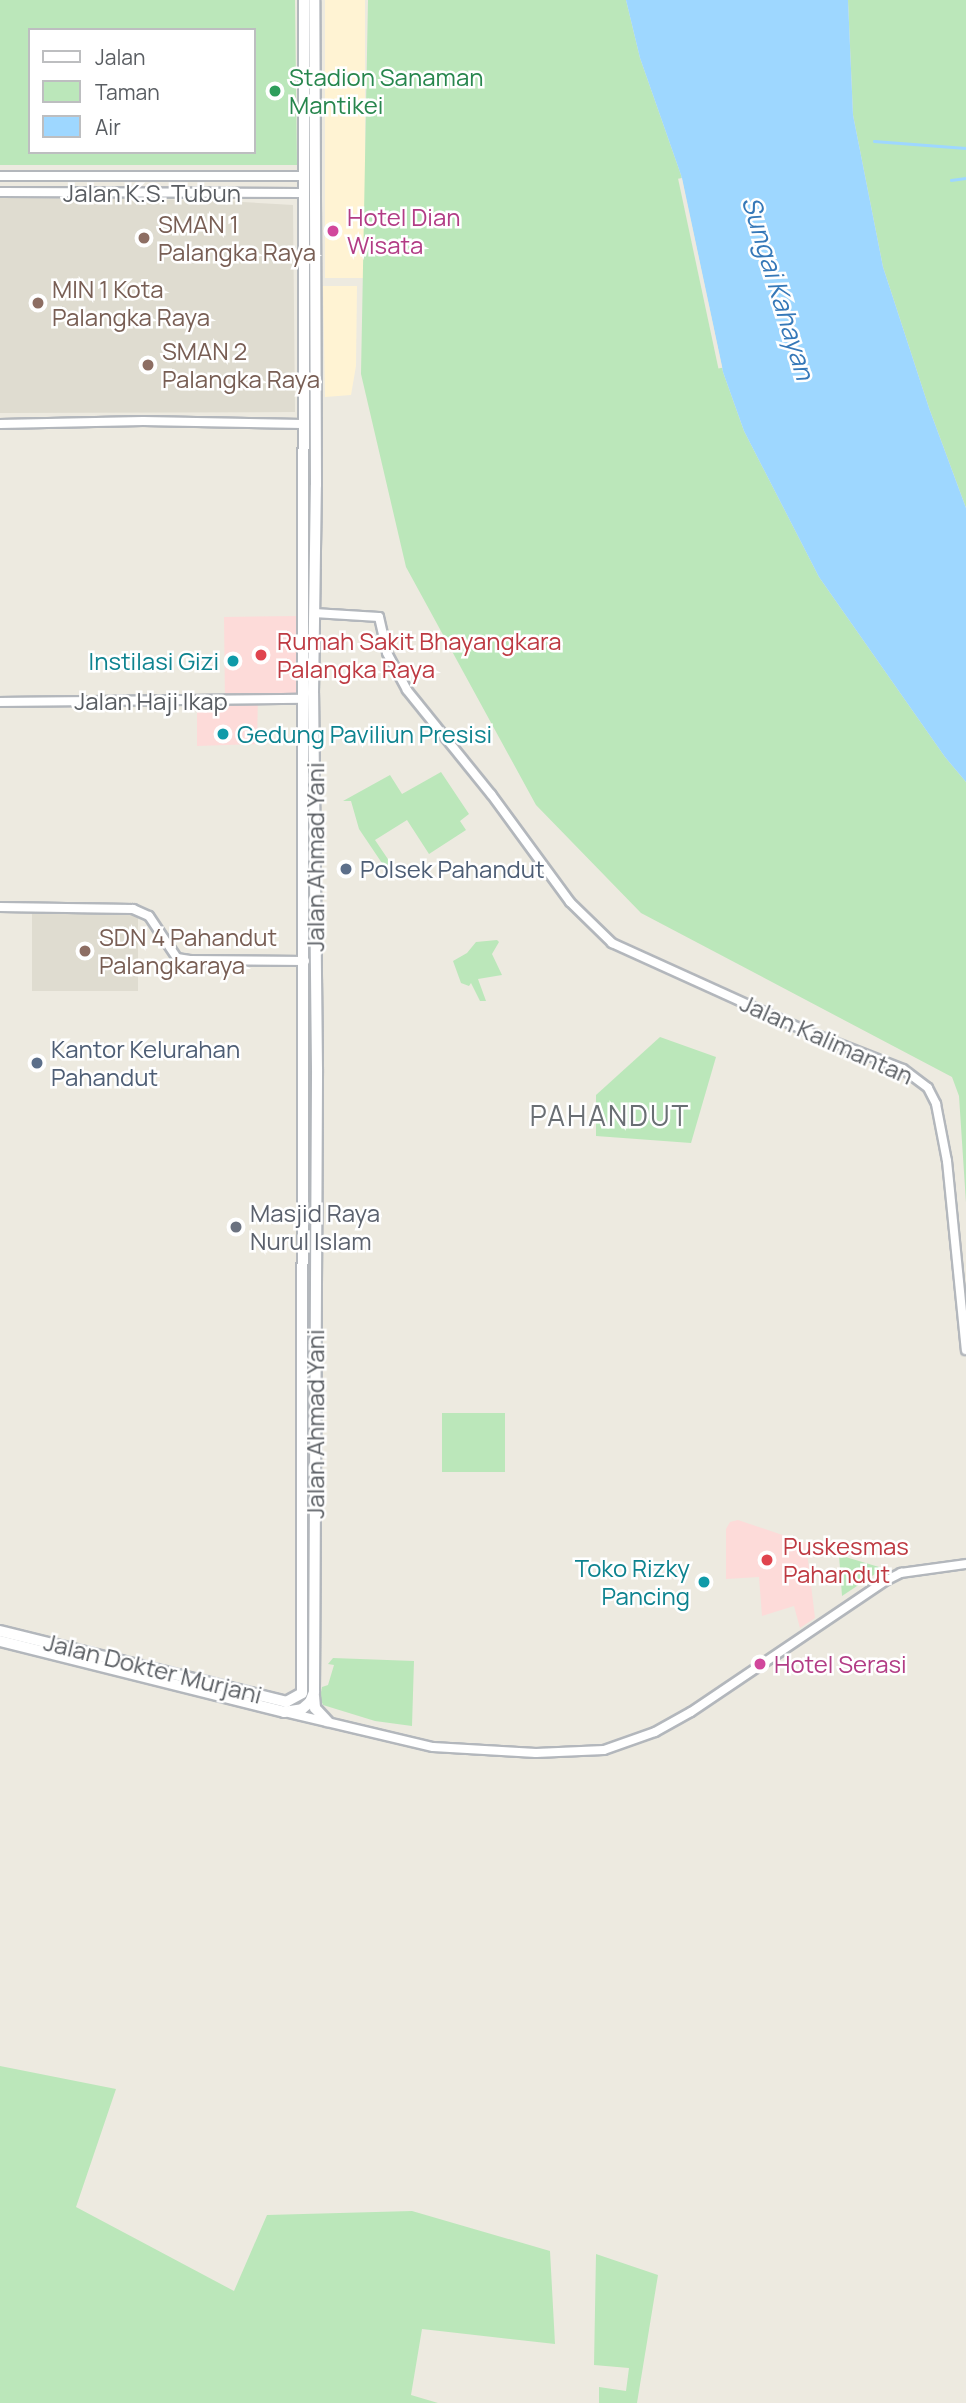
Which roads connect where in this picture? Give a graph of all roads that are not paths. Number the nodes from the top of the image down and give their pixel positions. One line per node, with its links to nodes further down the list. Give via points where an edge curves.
1 (304, 0): 5 (main road, Jalan Ahmad Yani)
2 (314, 0): 9 (main road, Jalan Ahmad Yani)
3 (0, 176): 4 (street, Jalan K.S. Tubun)
4 (251, 176): 5 (street, Jalan K.S. Tubun); 8 (street)
5 (303, 176): 7 (main road, Jalan Ahmad Yani)
6 (0, 192): 8 (street, Jalan K.S. Tubun)
7 (303, 193): 8 (street, Jalan K.S. Tubun); 10 (main road, Jalan Ahmad Yani)
8 (251, 194)
9 (315, 338): 10 (main road); 14 (main road, Jalan Ahmad Yani)
10 (303, 339): 12 (main road, Jalan Ahmad Yani)
11 (0, 424): 12 (street)
12 (302, 424): 13 (main road, Jalan Ahmad Yani)
13 (304, 485): 14 (main road); 16 (main road, Jalan Ahmad Yani)
14 (316, 485): 15 (main road, Jalan Ahmad Yani)
15 (314, 613): 21 (main road, Jalan Ahmad Yani); 22 (street, Jalan Kalimantan, via 379,617 387,653 407,690 570,902 612,943 806,1031 903,1069 928,1088 936,1104 947,1161)
16 (301, 699): 17 (street, Jalan Haji Ikap); 19 (main road, Jalan Ahmad Yani)
17 (0, 702)
18 (0, 907): 19 (street, via 133,909 149,916 177,958)
19 (305, 961): 20 (main road, Jalan Ahmad Yani)
20 (304, 1195): 21 (main road); 28 (main road, Jalan Ahmad Yani)
21 (316, 1195): 27 (main road, Jalan Ahmad Yani)
22 (966, 1350)
23 (966, 1564): 30 (street, Jalan Dokter Murjani, via 901,1573 691,1712 655,1732 604,1750 536,1753 433,1747)
24 (0, 1631): 26 (main road, Jalan Dokter Murjani)
25 (0, 1640): 26 (main road, Jalan Dokter Murjani)
26 (181, 1681): 28 (main road, Jalan Dokter Murjani, via 286,1702); 29 (main road, Jalan Dokter Murjani)
27 (314, 1692): 29 (main road, Jalan Dokter Murjani, via 302,1709); 30 (main road, via 315,1708)
28 (302, 1693)
29 (284, 1712): 30 (street, Jalan Dokter Murjani)
30 (327, 1721)

